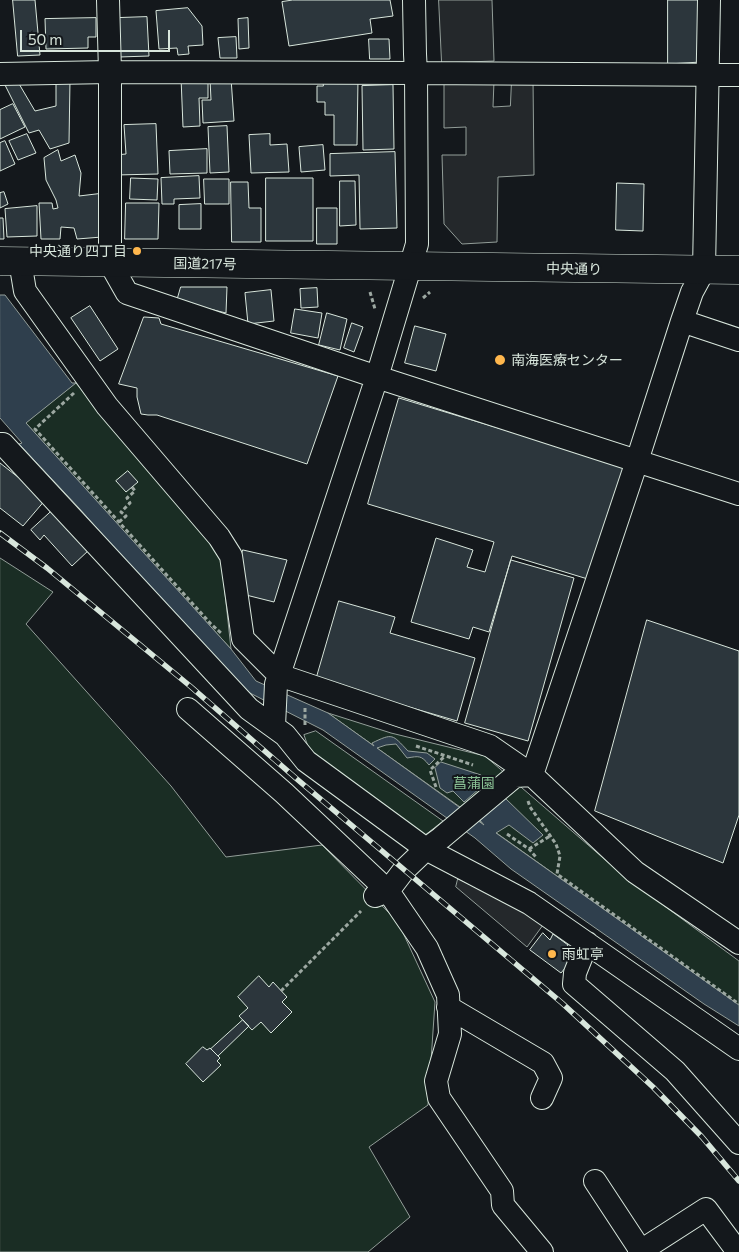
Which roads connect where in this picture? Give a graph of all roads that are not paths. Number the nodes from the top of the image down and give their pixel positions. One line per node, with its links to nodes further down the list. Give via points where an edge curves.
1 (108, 0): 4 (street)
2 (414, 0): 5 (street)
3 (710, 0): 7 (street)
4 (110, 72): 5 (street); 6 (street); 10 (street)
5 (416, 73): 7 (street); 11 (street, via 417,244)
6 (0, 74)
7 (708, 75): 8 (street); 12 (street)
8 (739, 75)
9 (10, 261): 10 (highway, 国道217号); 20 (street, via 30,299 107,406 219,537 231,556 243,639)
10 (110, 263): 11 (highway, 国道217号); 16 (street, via 127,294)
11 (410, 267): 12 (highway, 中央通り); 16 (street)
12 (704, 270): 13 (highway, 中央通り); 14 (street)
13 (739, 270)
14 (682, 321): 15 (street); 18 (street)
15 (739, 340)
16 (377, 377): 18 (street); 20 (street)
17 (2, 444): 22 (street, via 249,709)
18 (637, 461): 19 (street); 23 (street)
19 (739, 494)
20 (278, 679): 22 (street); 23 (street, via 490,746)
21 (188, 709): 25 (street, via 284,793)
22 (274, 726): 24 (street, via 306,761)
23 (524, 776): 24 (street); 27 (street, via 634,872)
24 (434, 843): 25 (street); 26 (street)
25 (382, 894): 28 (street, via 427,948 448,995)
26 (587, 943): 29 (street); 31 (street, via 574,984 675,1071)
27 (739, 943)
28 (448, 1007): 30 (street, via 543,1063 551,1078); 34 (street, via 450,1034 436,1081 439,1098 502,1191 503,1205)
29 (739, 1049)
30 (542, 1098)
31 (739, 1143)
32 (595, 1181): 33 (street)
33 (640, 1251): 35 (street, via 706,1208)
34 (542, 1252)
35 (738, 1252)

